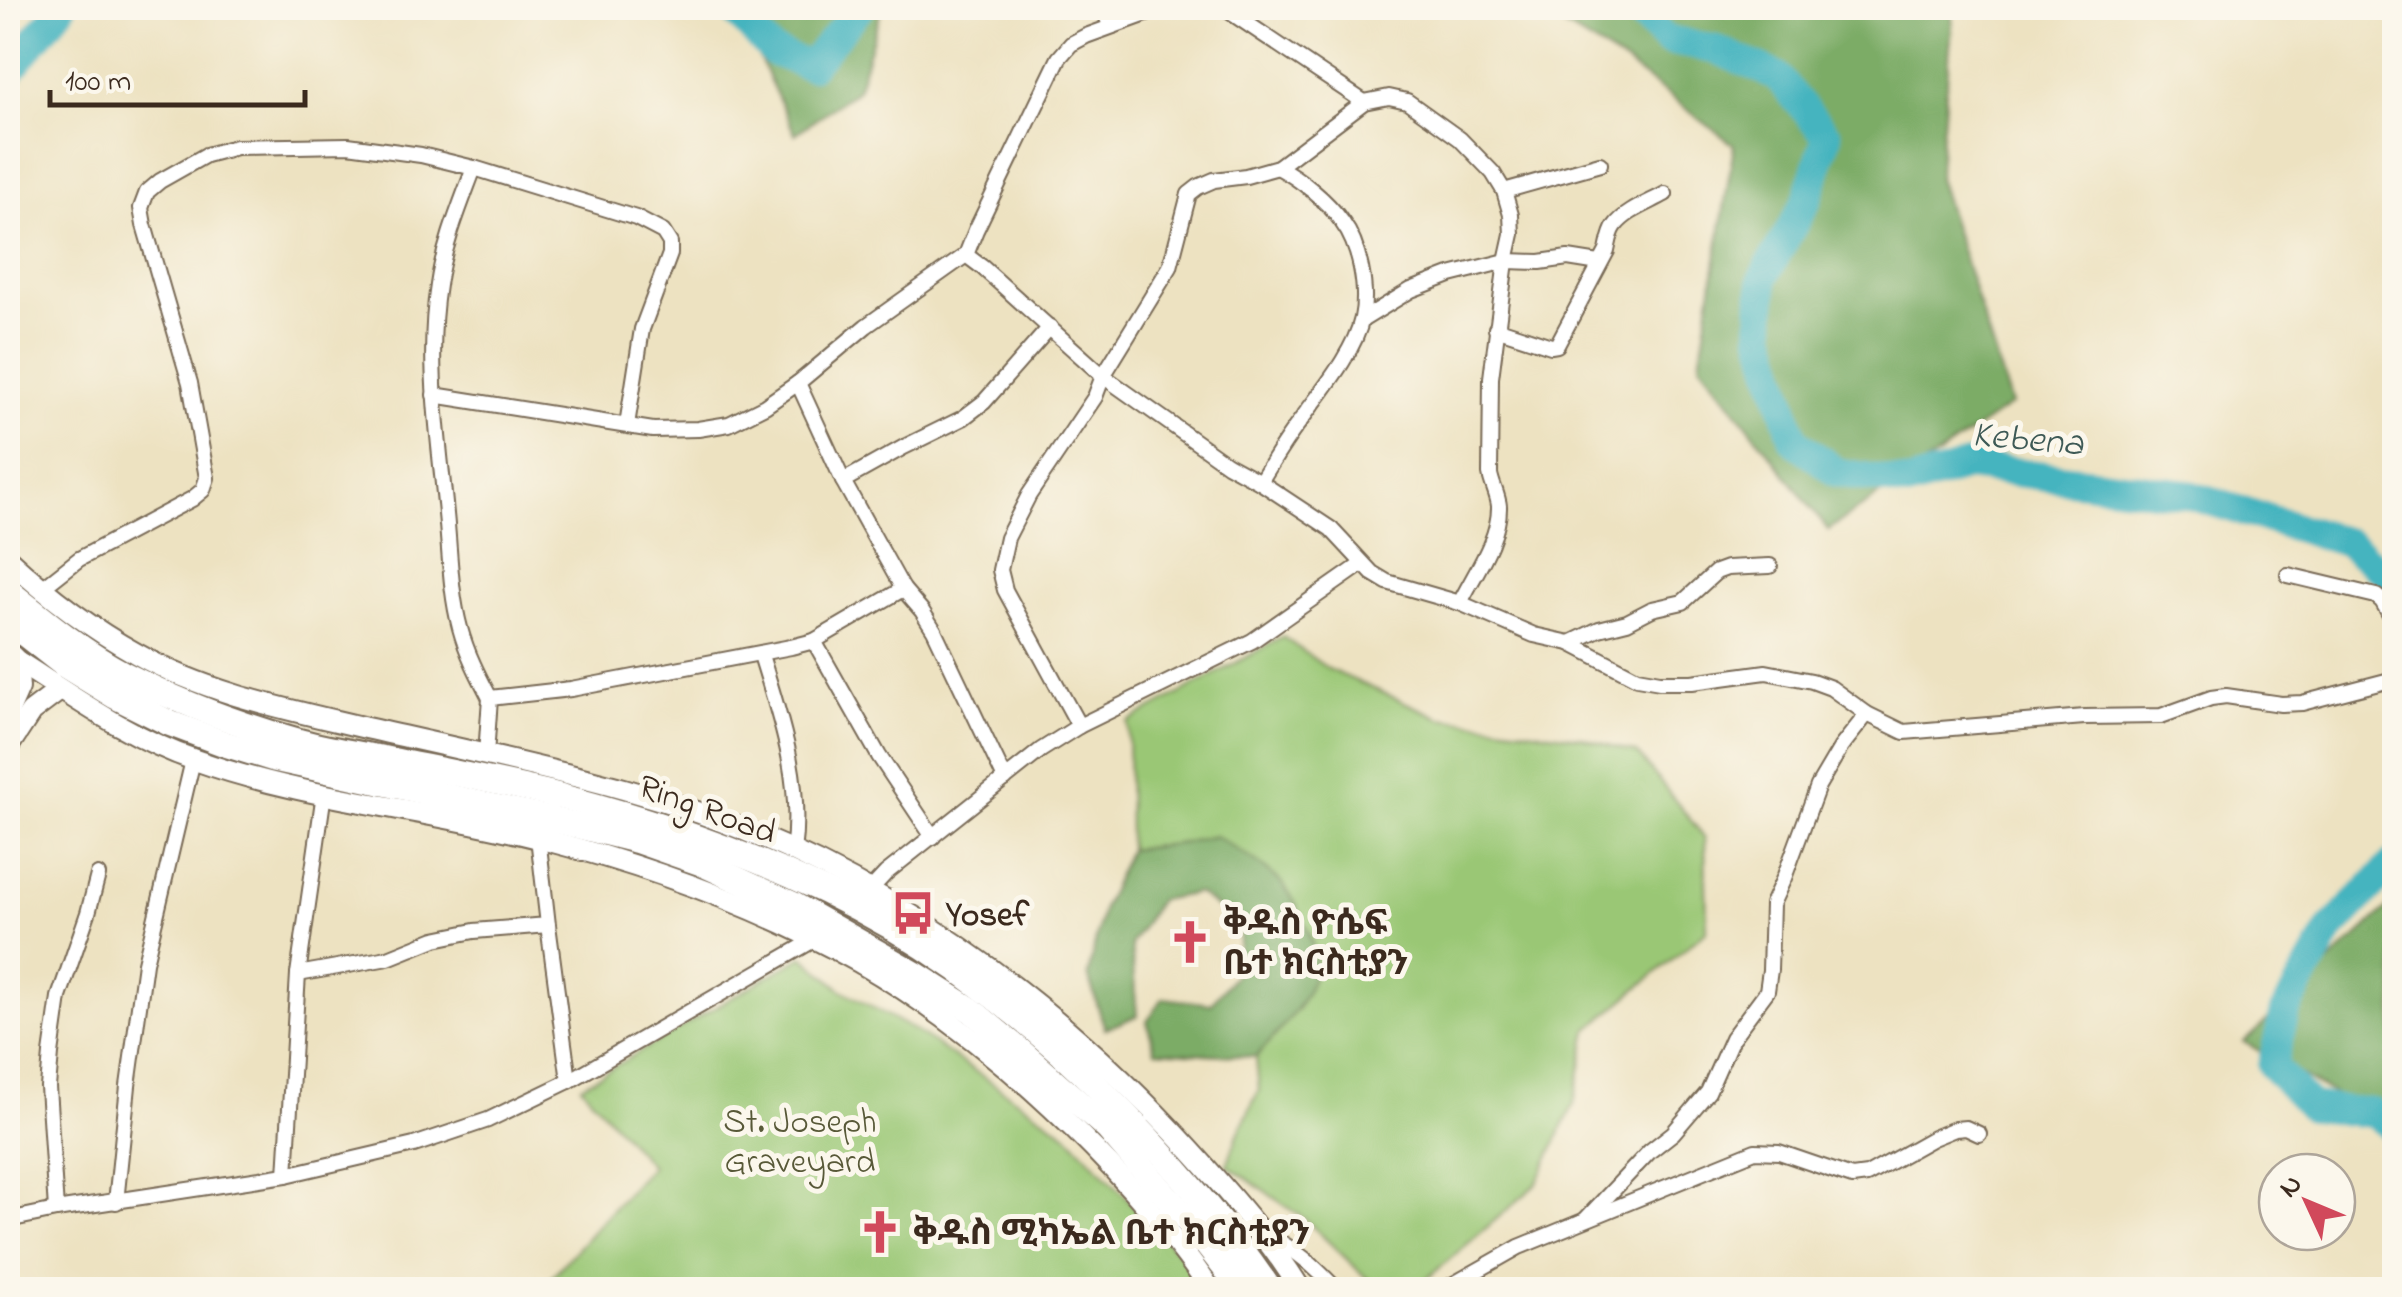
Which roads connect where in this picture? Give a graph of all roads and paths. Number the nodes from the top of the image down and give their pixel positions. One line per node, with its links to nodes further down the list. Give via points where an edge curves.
1 (1102, 8): 4 (street)
2 (1163, 8): 4 (street)
3 (1224, 8): 5 (street)
4 (1112, 26): 11 (street, via 1071,44 1060,58)
5 (1364, 102): 7 (street); 9 (street, via 1398,98 1420,109 1460,139)
6 (1600, 164): 9 (street)
7 (1278, 166): 14 (street, via 1342,222 1364,289); 17 (street, via 1214,180 1189,194 1170,267)
8 (474, 168): 19 (street, via 438,286); 20 (street, via 636,218 670,242 642,329); 28 (street, via 348,145 236,147 206,155 147,192 144,225 190,383 207,478 192,499 79,559)
9 (1504, 191): 12 (street, via 1512,234)
10 (1665, 194): 13 (street, via 1616,224)
11 (966, 255): 15 (street); 18 (street)
12 (1506, 260): 13 (street); 14 (street, via 1411,290); 16 (street)
13 (1599, 263): 16 (street, via 1557,345)
14 (1362, 320): 22 (street, via 1341,365)
15 (1050, 327): 17 (street); 21 (street, via 964,418)
16 (1496, 328): 30 (street, via 1490,474 1498,518)
17 (1104, 376): 22 (street); 42 (street, via 1029,495 1007,538 1000,570)
18 (798, 384): 20 (street, via 729,424 653,430); 21 (street)
19 (434, 395): 20 (street); 39 (street, via 458,623)
20 (627, 425)
21 (843, 481): 27 (street)
22 (1260, 482): 24 (street, via 1330,530)
23 (8, 559): 28 (street)
24 (1362, 564): 30 (street, via 1386,582); 42 (street, via 1252,641)
25 (1770, 566): 34 (street, via 1716,572 1683,602)
26 (2288, 575): 32 (street, via 2376,596)
27 (903, 588): 33 (street); 46 (street, via 934,630)
28 (42, 590): 44 (street, via 140,656 198,682 258,703)
29 (8, 591): 66 (highway, Ring Road, via 60,634 187,703 303,742 634,816 756,861 890,927 1083,1072 1176,1168)
30 (1460, 603): 34 (street)
31 (8, 622): 65 (highway, Ring Road, via 115,696 225,744 638,841 809,913 971,1010 1018,1049 1108,1129)
32 (2394, 622)
33 (814, 641): 35 (street); 48 (street)
34 (1570, 644): 41 (street, via 1660,682 1766,672 1812,681)
35 (762, 655): 39 (street); 50 (street, via 796,784)
36 (12, 657): 38 (street); 40 (street, via 20,679)
37 (2394, 678): 41 (street, via 2302,703 2226,696 2161,716 1904,732)
38 (60, 690): 43 (street, via 32,712); 45 (street)
39 (490, 698): 44 (street)
40 (10, 704)
41 (1867, 714): 61 (street, via 1818,786 1772,904 1766,991 1732,1038 1708,1092)
42 (1079, 726): 46 (street)
43 (8, 747)
44 (486, 755): 50 (street, via 689,809)
45 (193, 760): 47 (street); 59 (street, via 146,963)
46 (1005, 778): 48 (street)
47 (324, 793): 49 (street); 55 (street)
48 (933, 837): 52 (street)
49 (538, 838): 53 (street); 54 (street, via 673,878)
50 (794, 852): 52 (street)
51 (98, 875): 60 (street, via 59,997 50,1054)
52 (870, 890): 63 (street, via 958,944 1103,1061)
53 (548, 925): 55 (street, via 474,931 388,958); 56 (street)
54 (814, 940): 56 (street); 64 (street, via 902,989 998,1060 1124,1182)
55 (298, 974): 58 (street)
56 (569, 1081): 58 (street, via 488,1120)
57 (1979, 1134): 61 (street, via 1956,1129 1852,1177 1779,1152 1755,1151)
58 (286, 1176): 59 (street)
59 (116, 1202): 60 (street)
60 (56, 1210): 62 (street)
61 (1586, 1219): 69 (street)
62 (8, 1220)
63 (1257, 1230): 67 (street); 68 (street, via 1308,1260)
64 (1212, 1290)
65 (1242, 1290)
66 (1270, 1290)
67 (1300, 1290)
68 (1337, 1290)
69 (1442, 1290)

